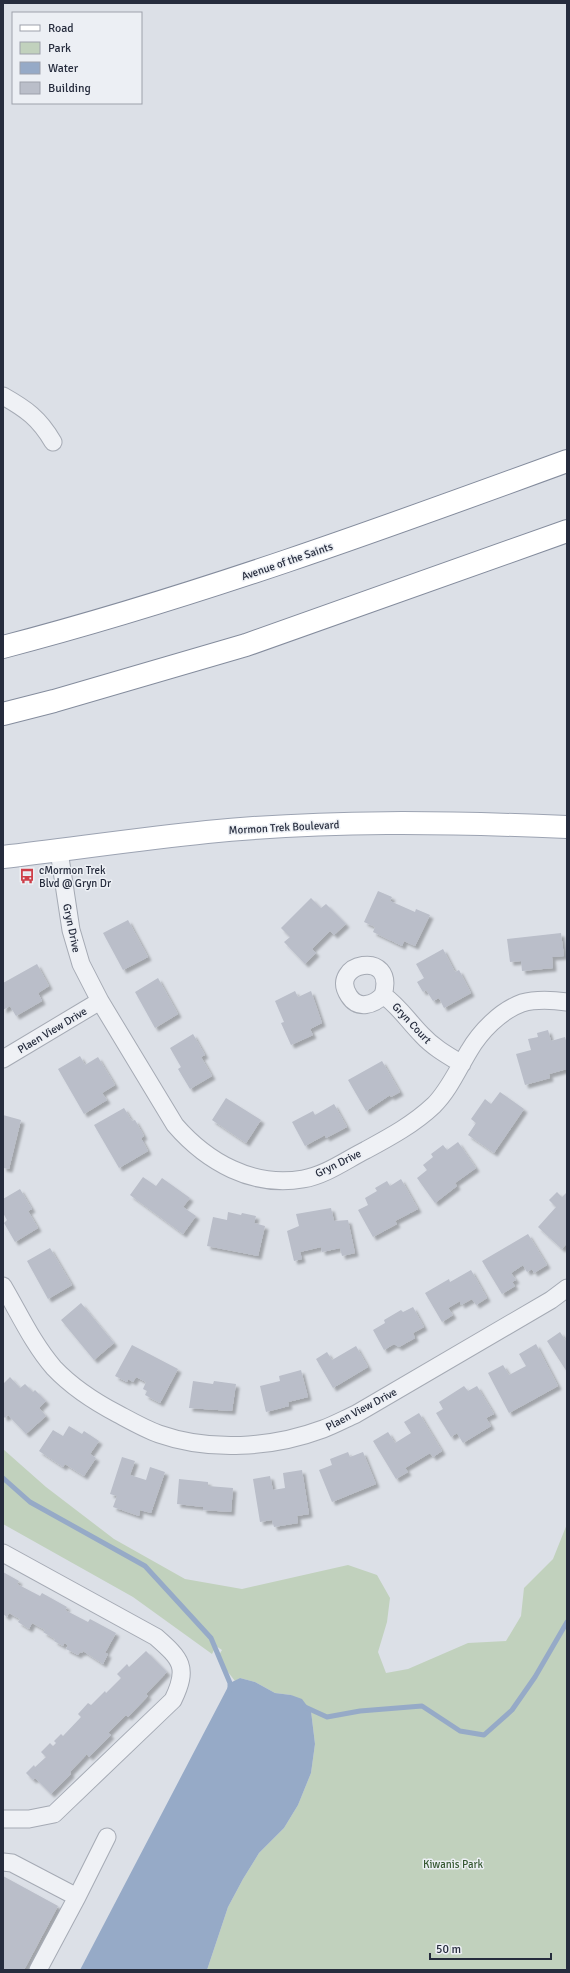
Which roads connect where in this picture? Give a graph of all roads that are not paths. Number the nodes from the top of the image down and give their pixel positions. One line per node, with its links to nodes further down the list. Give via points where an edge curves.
1 (3, 396): 2 (street, via 32,413 44,426)
2 (53, 442)
3 (567, 461): 5 (main road, Avenue of the Saints, via 250,574 146,608)
4 (567, 531): 6 (main road, via 246,644)
5 (3, 647)
6 (3, 714)
7 (567, 827): 8 (main road, Mormon Trek Boulevard, via 387,822 272,827 208,832)
8 (59, 851): 9 (main road, Mormon Trek Boulevard); 11 (street, Gryn Drive, via 74,946)
9 (3, 857)
10 (383, 995): 14 (street, Gryn Court, via 397,1004 434,1046)
11 (100, 1001): 13 (street, Plaen View Drive); 14 (street, Gryn Drive, via 175,1125 209,1158 228,1169 253,1177 282,1181 304,1179 323,1173 418,1119 435,1104)
12 (567, 1002): 14 (street, Gryn Drive, via 545,1000 522,1004 503,1014 484,1030)
13 (3, 1059)
14 (462, 1064)
15 (3, 1286): 16 (street, Plaen View Drive, via 54,1368 97,1403 158,1434 218,1445 250,1445 285,1440 323,1429 356,1414 551,1300)
16 (567, 1288)
17 (3, 1553): 18 (street, via 156,1637 174,1653 183,1671 181,1684 173,1700 54,1814 29,1819)
18 (3, 1819)
19 (107, 1837): 21 (street)
20 (3, 1862): 21 (street, via 12,1863)
21 (77, 1897): 22 (street)
22 (38, 1970)

